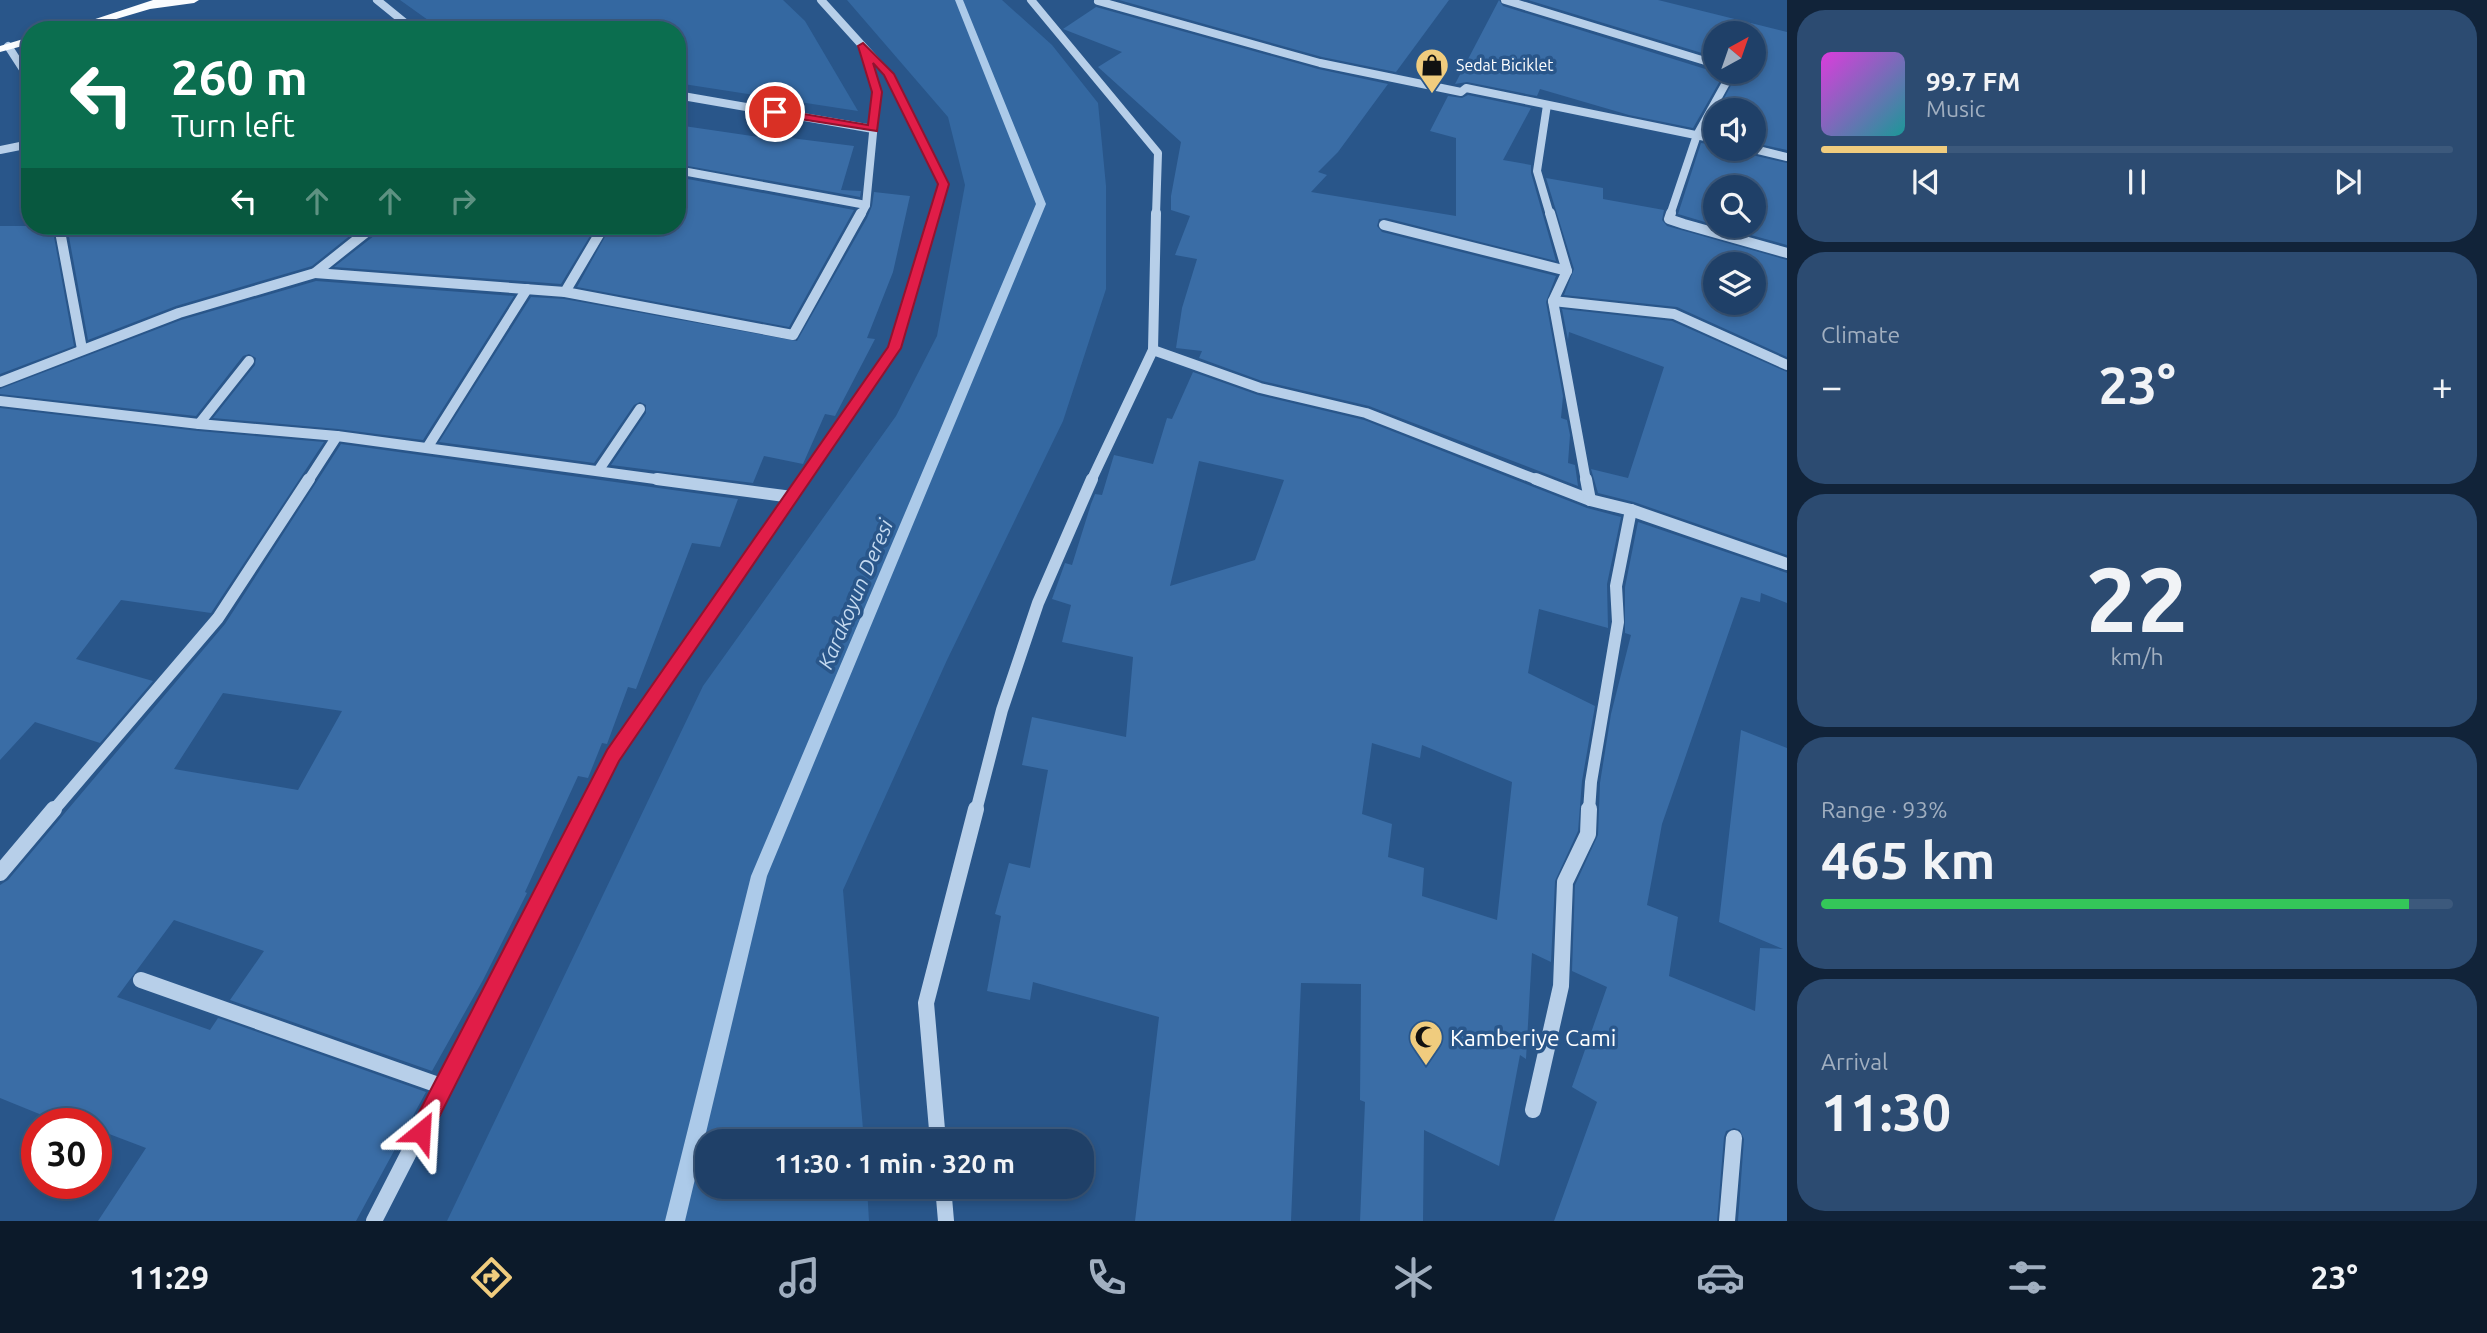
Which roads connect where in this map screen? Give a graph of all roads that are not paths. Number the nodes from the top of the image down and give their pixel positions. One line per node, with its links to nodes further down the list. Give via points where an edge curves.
1 (161, 0): 8 (main road)
2 (194, 0): 8 (main road)
3 (377, 0): 10 (street)
4 (821, 0): 12 (street)
5 (1031, 0): 39 (street, via 1158,153)
6 (1505, 0): 14 (street)
7 (1098, 1): 18 (street, via 1320,63)
8 (146, 3): 9 (main road)
9 (93, 21)
10 (400, 21)
11 (21, 43): 13 (main road)
12 (863, 46): 19 (street, via 877,92); 49 (street, via 888,74 944,184 895,348)
13 (4, 48): 15 (street)
14 (1703, 60)
15 (21, 69)
16 (1725, 84): 20 (street)
17 (686, 97): 19 (street)
18 (1547, 105): 20 (street); 33 (street, via 1537,171)
19 (873, 129): 27 (street)
20 (1697, 135): 21 (street); 32 (street, via 1669,219)
21 (1703, 136)
22 (21, 146): 23 (street)
23 (0, 150)
24 (1766, 152): 25 (street)
25 (1787, 157)
26 (686, 172): 27 (street)
27 (866, 205): 36 (street, via 793,335)
28 (1384, 225): 33 (street)
29 (61, 235): 38 (street)
30 (363, 235): 34 (street)
31 (599, 235): 36 (street)
32 (1787, 253)
33 (1567, 271): 37 (street)
34 (315, 273): 35 (street); 38 (street, via 179,313)
35 (527, 289): 36 (street); 47 (street)
36 (565, 292)
37 (1553, 301): 41 (street, via 1674,314); 50 (street)
38 (82, 349): 42 (street)
39 (1153, 350): 50 (street, via 1260,388 1366,413); 57 (street, via 1038,603 1002,710 926,1003)
40 (249, 360): 45 (street)
41 (1787, 365)
42 (0, 382)
43 (0, 401): 45 (street)
44 (640, 409): 48 (street)
45 (199, 424): 46 (street)
46 (337, 436): 47 (street); 53 (street, via 218,618)
47 (427, 448): 48 (street)
48 (598, 471): 49 (street)
49 (792, 497): 55 (street, via 613,755)
50 (1590, 500): 51 (street)
51 (1631, 510): 52 (street); 56 (street, via 1616,586 1618,622 1591,782 1588,834 1565,882 1561,986)
52 (1787, 564)
53 (0, 873)
54 (141, 980): 55 (street)
55 (444, 1087): 60 (street)
56 (1533, 1110)
57 (938, 1129)
58 (1734, 1138): 62 (street)
59 (944, 1199): 61 (street)
60 (374, 1221)
61 (946, 1221)
62 (1727, 1221)

